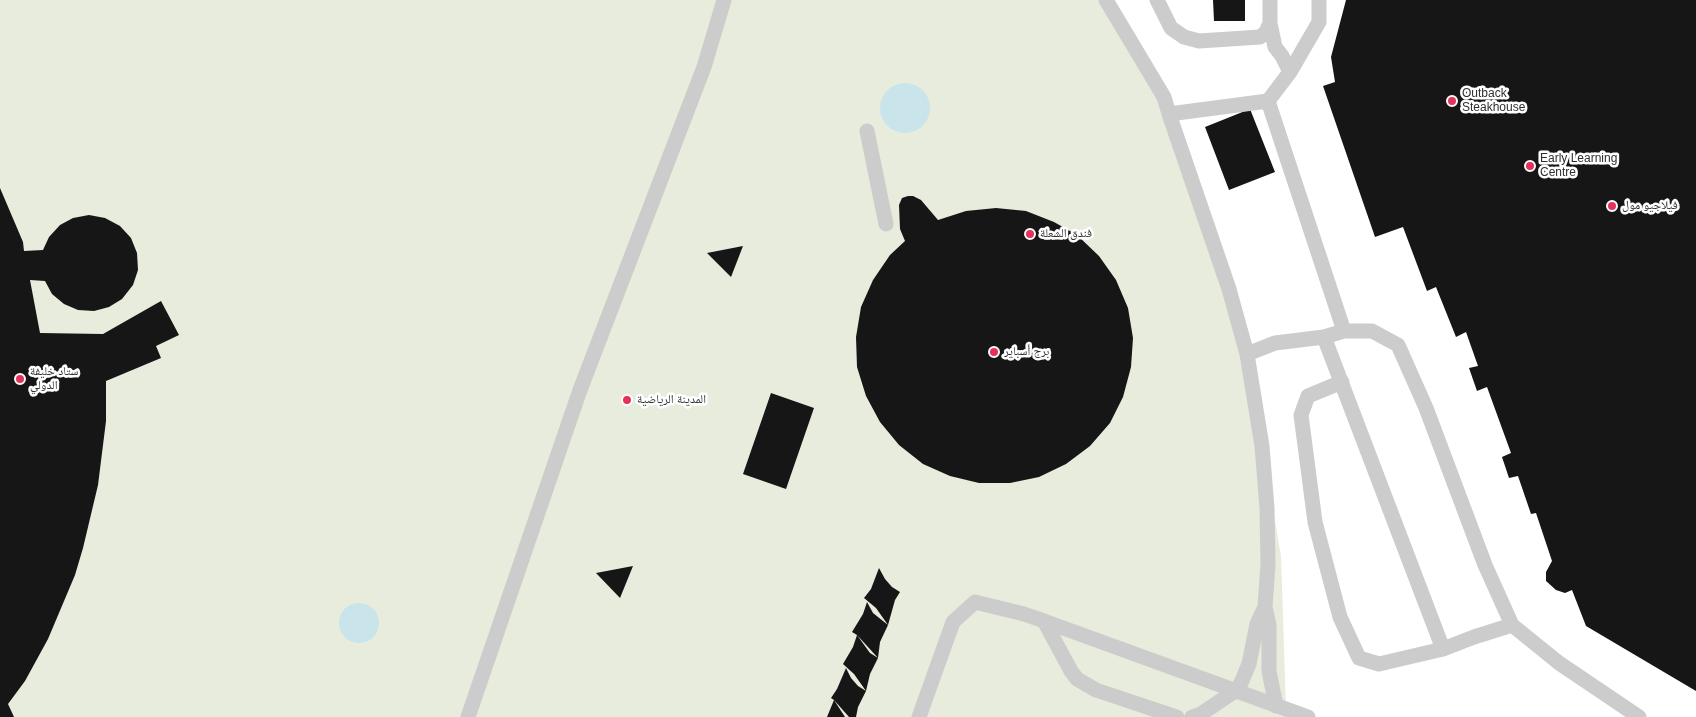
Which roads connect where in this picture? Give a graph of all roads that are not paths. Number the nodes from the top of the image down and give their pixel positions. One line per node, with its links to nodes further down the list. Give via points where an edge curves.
1 (724, 0): 22 (lane, via 704,67 580,390)
2 (1106, 0): 9 (lane, via 1164,98)
3 (1157, 0): 6 (lane, via 1171,28 1191,40 1260,37)
4 (1270, 0): 6 (lane)
5 (1319, 0): 7 (lane, via 1319,22)
6 (1270, 23): 7 (lane, via 1275,48)
7 (1290, 72): 8 (lane)
8 (1268, 101): 9 (lane); 12 (lane)
9 (1168, 114): 14 (lane)
10 (867, 131): 11 (lane)
11 (886, 224)
12 (1344, 331): 13 (lane); 18 (lane, via 1372,331 1398,345 1426,408 1485,566)
13 (1324, 337): 14 (lane, via 1275,343); 15 (lane)
14 (1247, 354): 16 (lane, via 1262,446 1267,508)
15 (1342, 382): 19 (lane); 19 (lane, via 1308,396 1301,415 1315,522 1340,617 1359,658 1379,664)
16 (1265, 607): 20 (lane, via 1256,624 1246,675); 21 (lane, via 1269,626 1269,671)
17 (1044, 621): 20 (lane); 23 (lane, via 975,602 953,622); 24 (lane, via 1078,679 1096,690)
18 (1512, 625): 19 (lane); 27 (lane, via 1559,663)
19 (1443, 649)
20 (1235, 691): 21 (lane); 25 (lane)
21 (1276, 706): 26 (lane)
22 (468, 717)
23 (919, 717)
24 (1177, 717)
25 (1192, 717)
26 (1308, 717)
27 (1639, 717)

